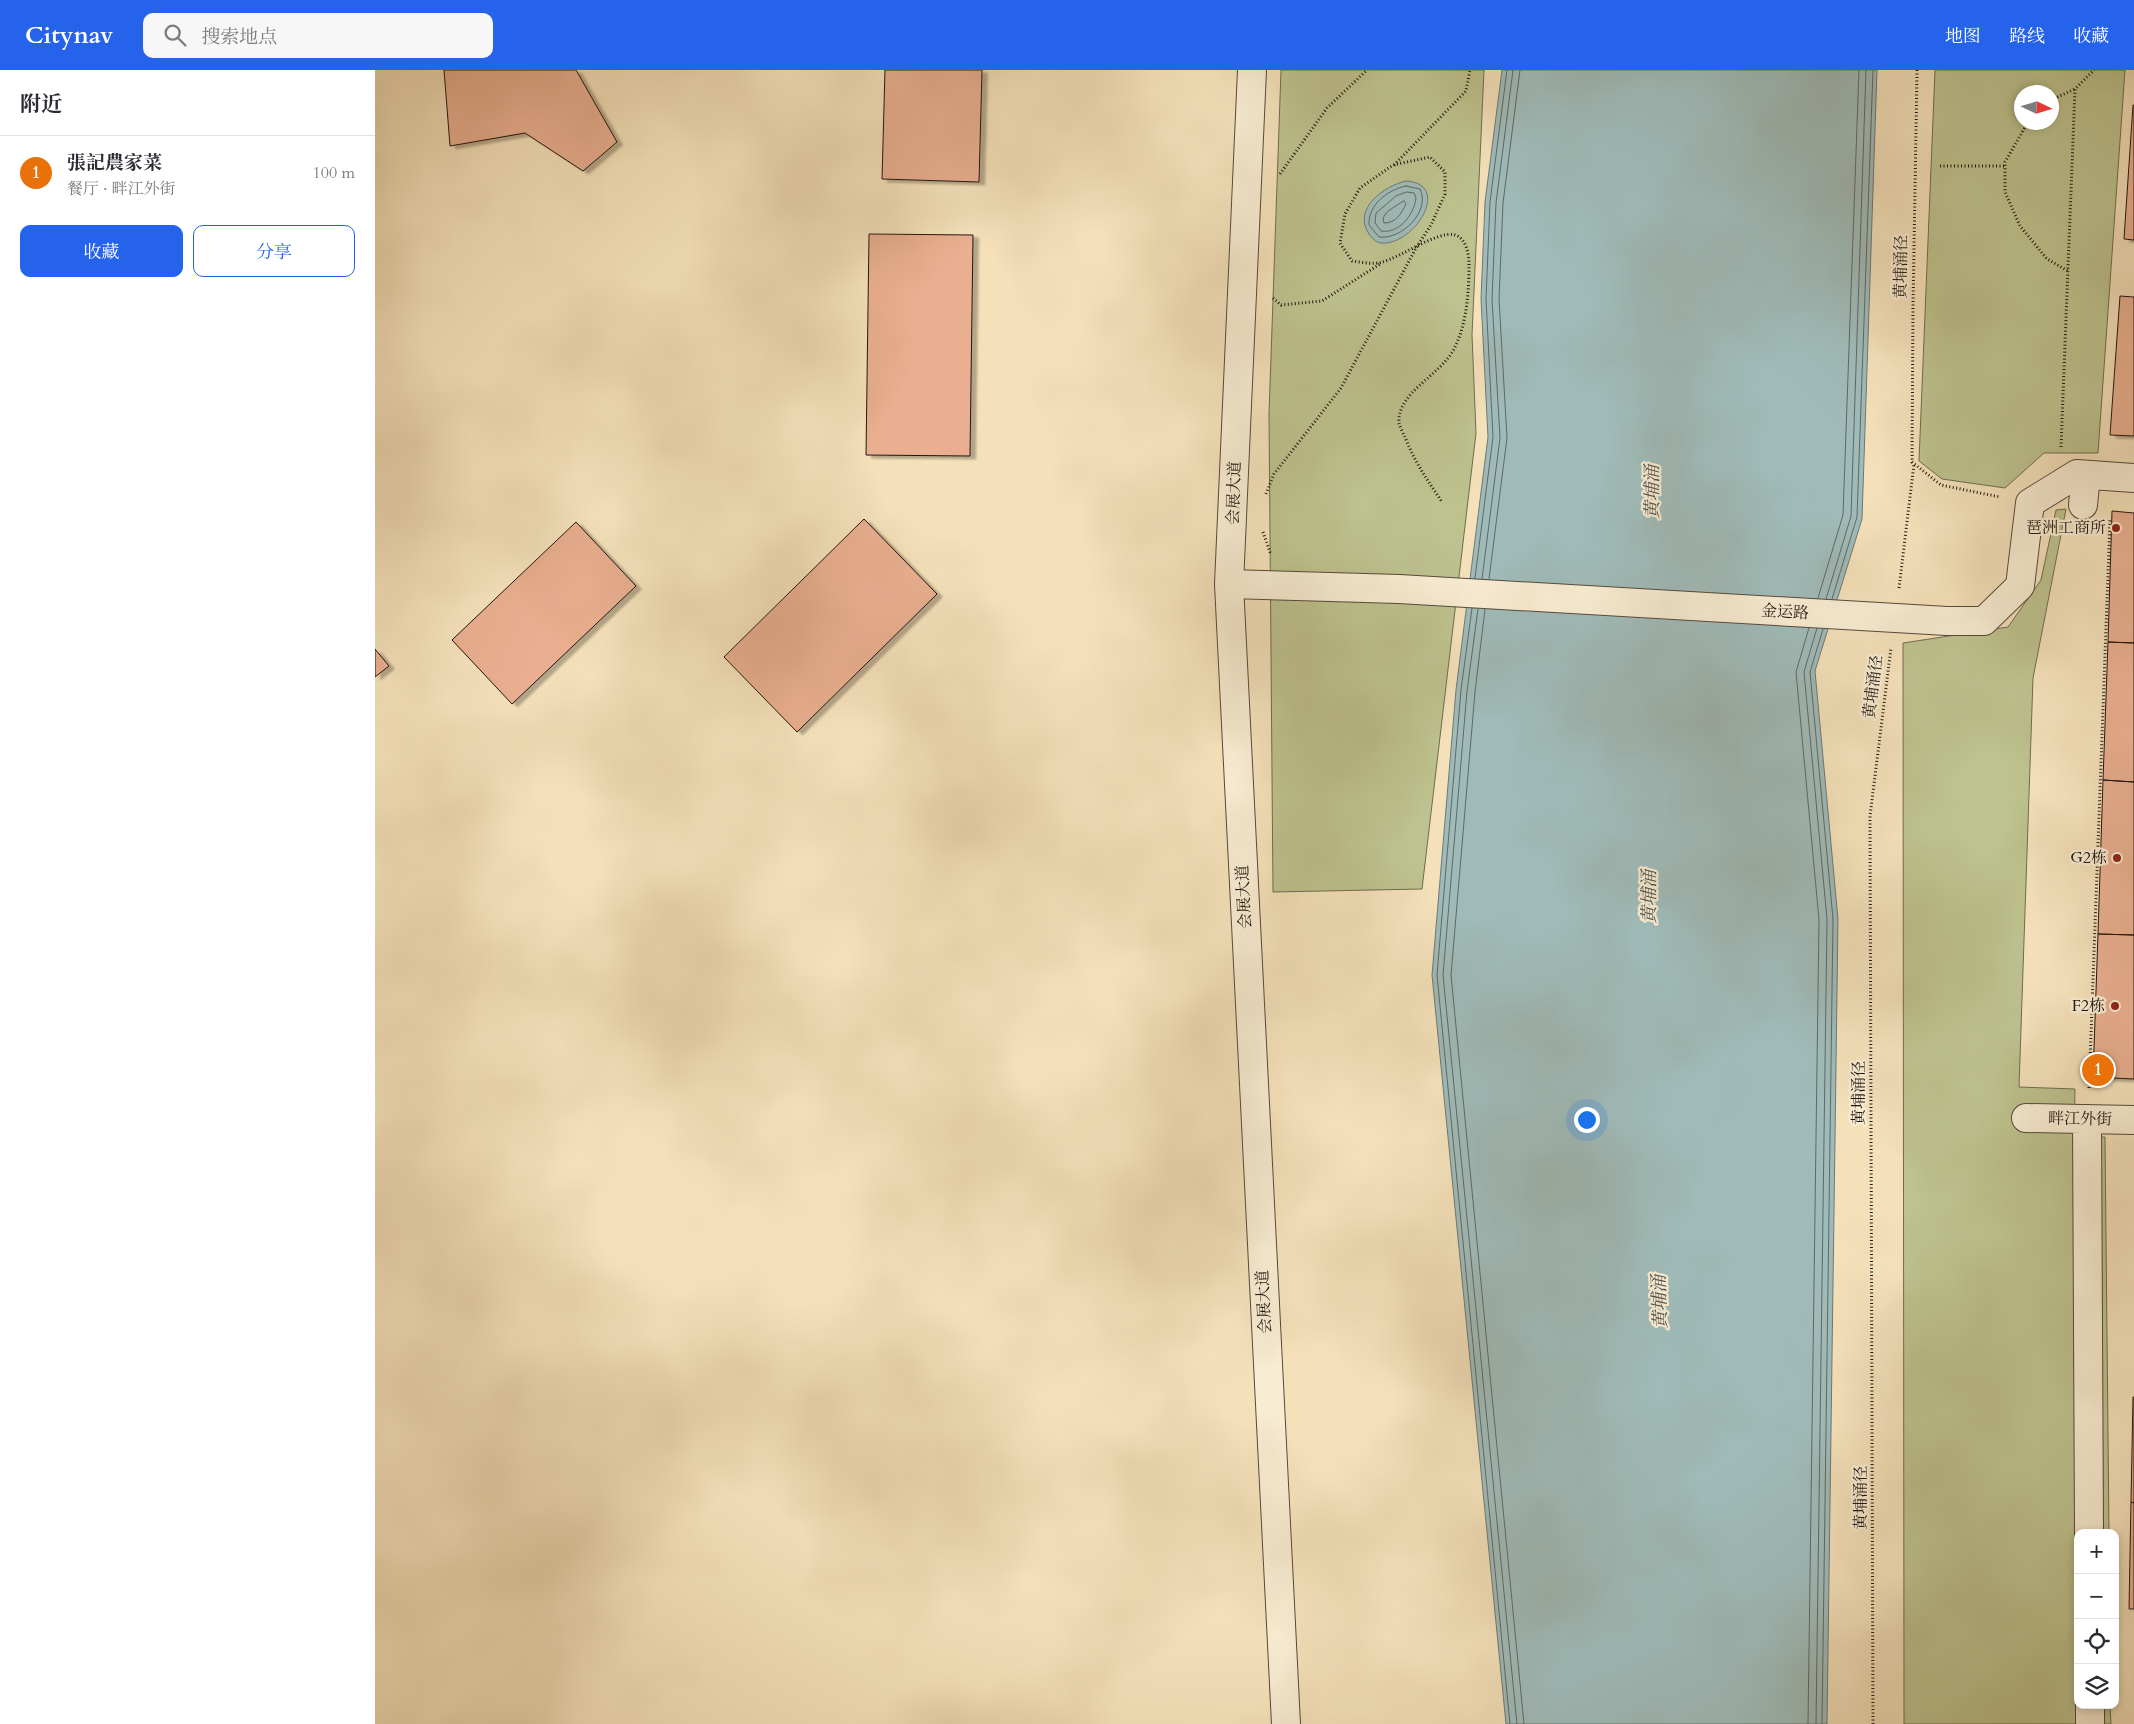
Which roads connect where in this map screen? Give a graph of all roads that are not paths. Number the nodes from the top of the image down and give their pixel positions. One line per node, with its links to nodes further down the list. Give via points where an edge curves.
1 (1252, 70): 4 (street, 会展大道)
2 (2102, 476): 3 (street); 4 (street, 金运路, bridge, via 2030,502 2020,586 1984,621)
3 (2083, 505)
4 (1229, 584): 10 (street, 会展大道)
5 (2026, 1118): 6 (street, 畔江外街)
6 (2087, 1119): 7 (street, 畔江外街); 8 (street)
7 (2134, 1120)
8 (2089, 1529)
9 (2090, 1709): 11 (street)
10 (1286, 1724)
11 (2090, 1724)

